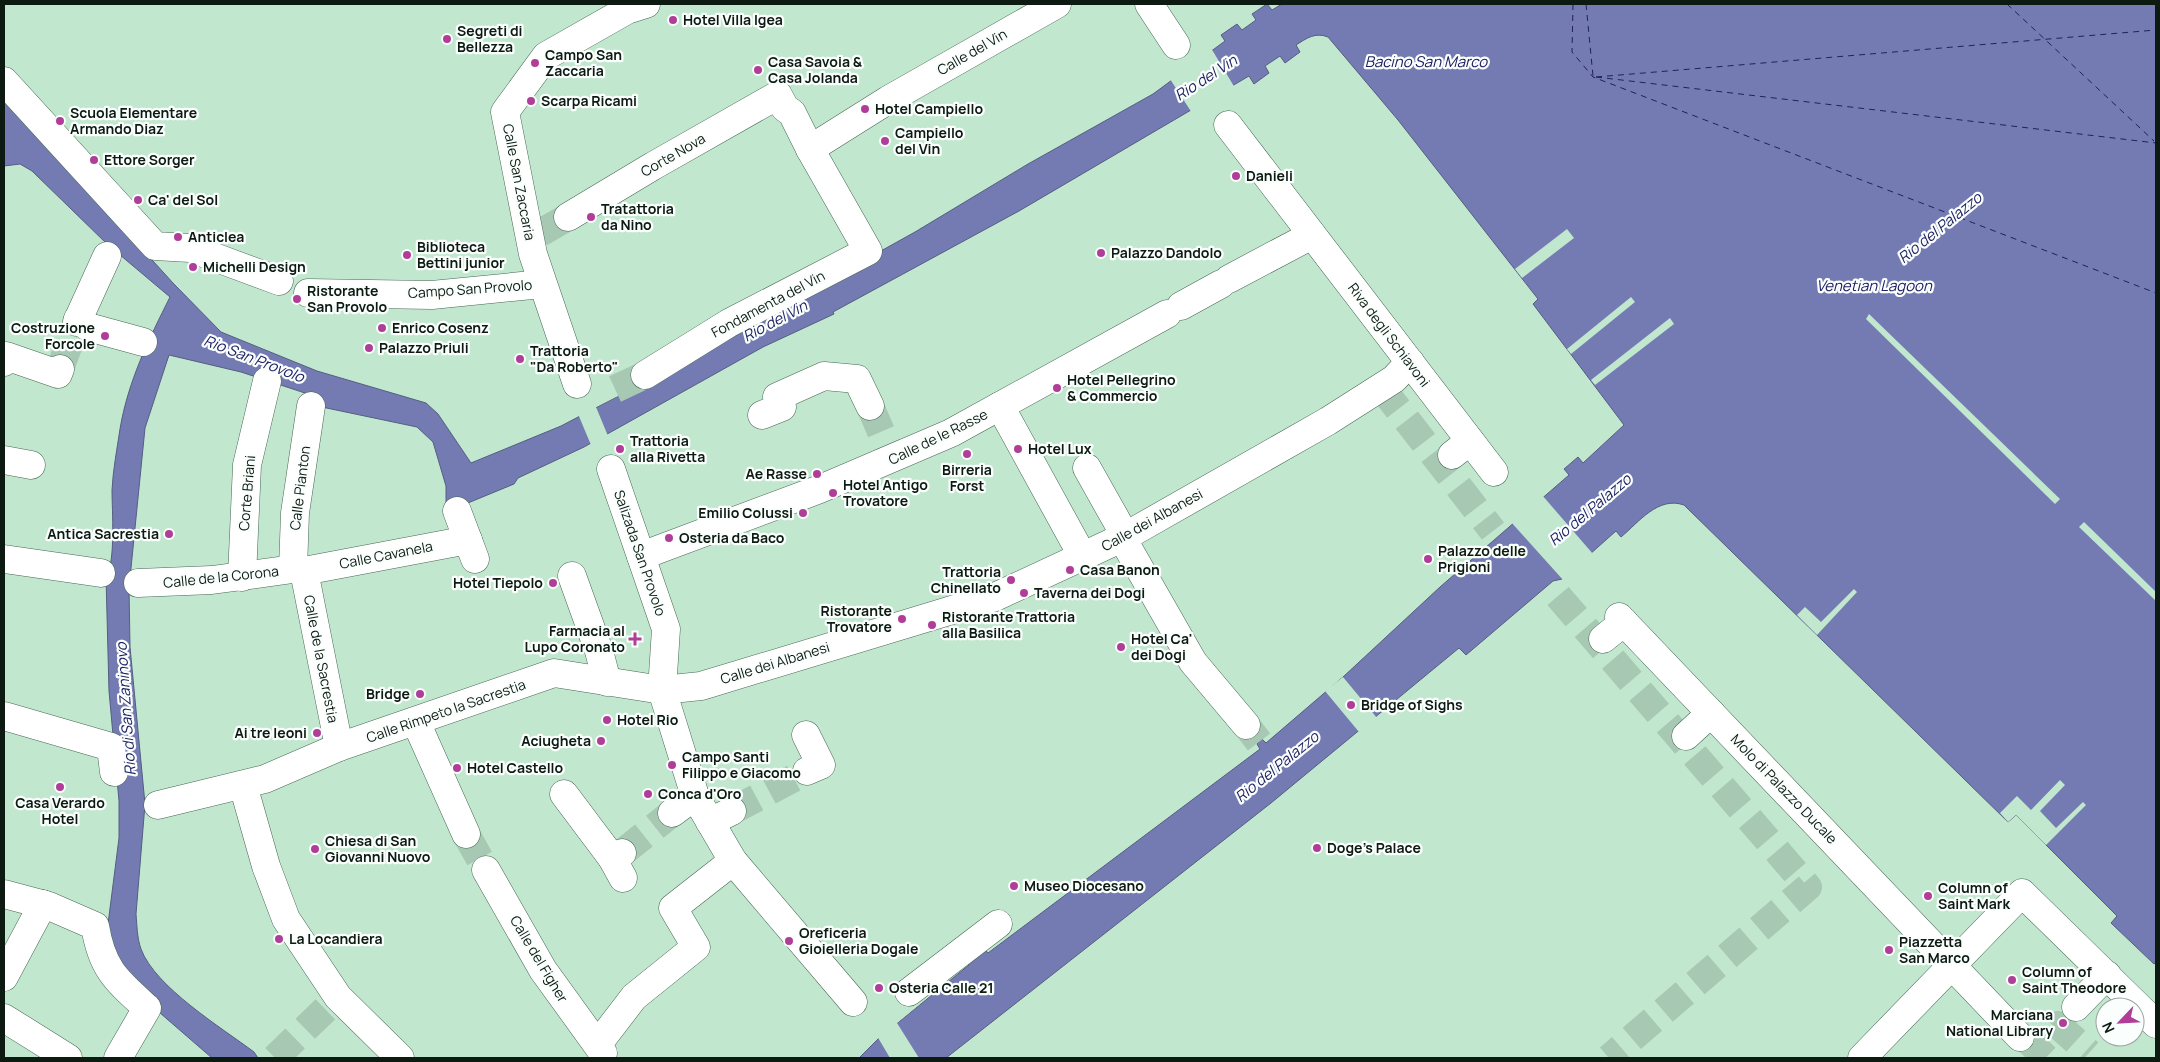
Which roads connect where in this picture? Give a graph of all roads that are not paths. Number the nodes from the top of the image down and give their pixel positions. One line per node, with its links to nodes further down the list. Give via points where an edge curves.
1 (646, 4): 10 (street, Calle San Zaccaria, via 627,10 546,56 505,112)
2 (1057, 4): 7 (street, Calle del Vin, via 888,100)
3 (1149, 4): 4 (street)
4 (1176, 45)
5 (4, 81): 12 (street, via 155,246 190,248)
6 (1228, 125): 9 (street, Riva degli Schiavoni)
7 (810, 149): 8 (street, Corte Nova, via 792,113 778,95); 19 (street, Fondamenta del Vin, via 868,251 729,323)
8 (568, 217)
9 (1312, 235): 17 (street, Riva degli Schiavoni); 24 (street, Calle de le Rasse)
10 (534, 242): 13 (street, Campo San Provolo)
11 (107, 256): 15 (street, via 78,321 88,327)
12 (278, 281)
13 (542, 284): 14 (street, Campo San Provolo, via 432,295); 21 (street, Campo San Provolo)
14 (308, 293)
15 (143, 342)
16 (4, 362): 18 (street, via 6,356 58,374)
17 (1410, 362): 30 (street, Riva degli Schiavoni, via 1461,448); 32 (street, Calle dei Albanesi, via 1394,379 1328,421)
18 (60, 369)
19 (645, 375)
20 (267, 381): 39 (street, Corte Briani, via 247,465)
21 (577, 384)
22 (311, 406): 36 (street, Calle Pianton, via 296,504)
23 (870, 406): 25 (street, via 857,379 824,376 777,397 782,406)
24 (1000, 406): 33 (street, Calle de le Rasse, via 950,433); 34 (street)
25 (762, 415)
26 (4, 460): 27 (street)
27 (31, 465)
28 (614, 466): 33 (street, Salizada San Provolo)
29 (1087, 468): 32 (street)
30 (1494, 472)
31 (457, 511): 36 (street, Calle Cavanela, via 472,549)
32 (1124, 537): 34 (street, Calle dei Albanesi); 47 (street, via 1192,662)
33 (641, 556): 43 (street, Salizada San Provolo, via 666,629)
34 (1083, 557): 43 (street, Calle dei Albanesi, via 995,597 701,686)
35 (4, 559): 37 (street)
36 (298, 570): 39 (street, Calle de la Corona); 50 (street, Calle de la Sacrestia)
37 (101, 572)
38 (572, 576): 42 (street)
39 (242, 577): 40 (street, Calle de la Corona)
40 (138, 583)
41 (1615, 626): 44 (street, Molo di Palazzo Ducale)
42 (607, 682): 43 (street); 46 (street, Calle Rimpeto la Sacrestia, via 554,673)
43 (662, 690): 55 (street)
44 (1711, 713): 49 (street); 65 (street, Molo di Palazzo Ducale)
45 (4, 716): 51 (street, via 111,748)
46 (416, 722): 50 (street, Calle Rimpeto la Sacrestia); 58 (street)
47 (1246, 725)
48 (806, 734): 52 (street, via 821,765)
49 (1686, 736)
50 (339, 748): 53 (street, Calle Rimpeto la Sacrestia, via 266,780)
51 (113, 761)
52 (807, 772)
53 (243, 785): 56 (street, Calle Rimpeto la Sacrestia); 76 (street, via 266,866 286,920 338,999)
54 (564, 794): 60 (street)
55 (695, 796): 57 (street); 59 (street, via 721,816)
56 (158, 805)
57 (672, 813)
58 (466, 834)
59 (733, 861): 61 (street, Calle del Figher, via 672,908 696,947 634,997 601,1048 552,983); 69 (street)
60 (619, 863)
61 (486, 870)
62 (4, 894): 63 (street)
63 (43, 904): 67 (street); 75 (street, via 95,926 98,946 109,970 147,1008)
64 (998, 924): 68 (street)
65 (1952, 966): 66 (street, via 2022,893); 73 (street); 77 (street)
66 (2107, 975): 70 (street); 72 (street)
67 (4, 976)
68 (909, 992)
69 (853, 1002)
70 (2076, 1007)
71 (4, 1018): 74 (street)
72 (2156, 1024)
73 (2017, 1034)
74 (68, 1058)
75 (118, 1058)
76 (400, 1058)
77 (1862, 1058)

